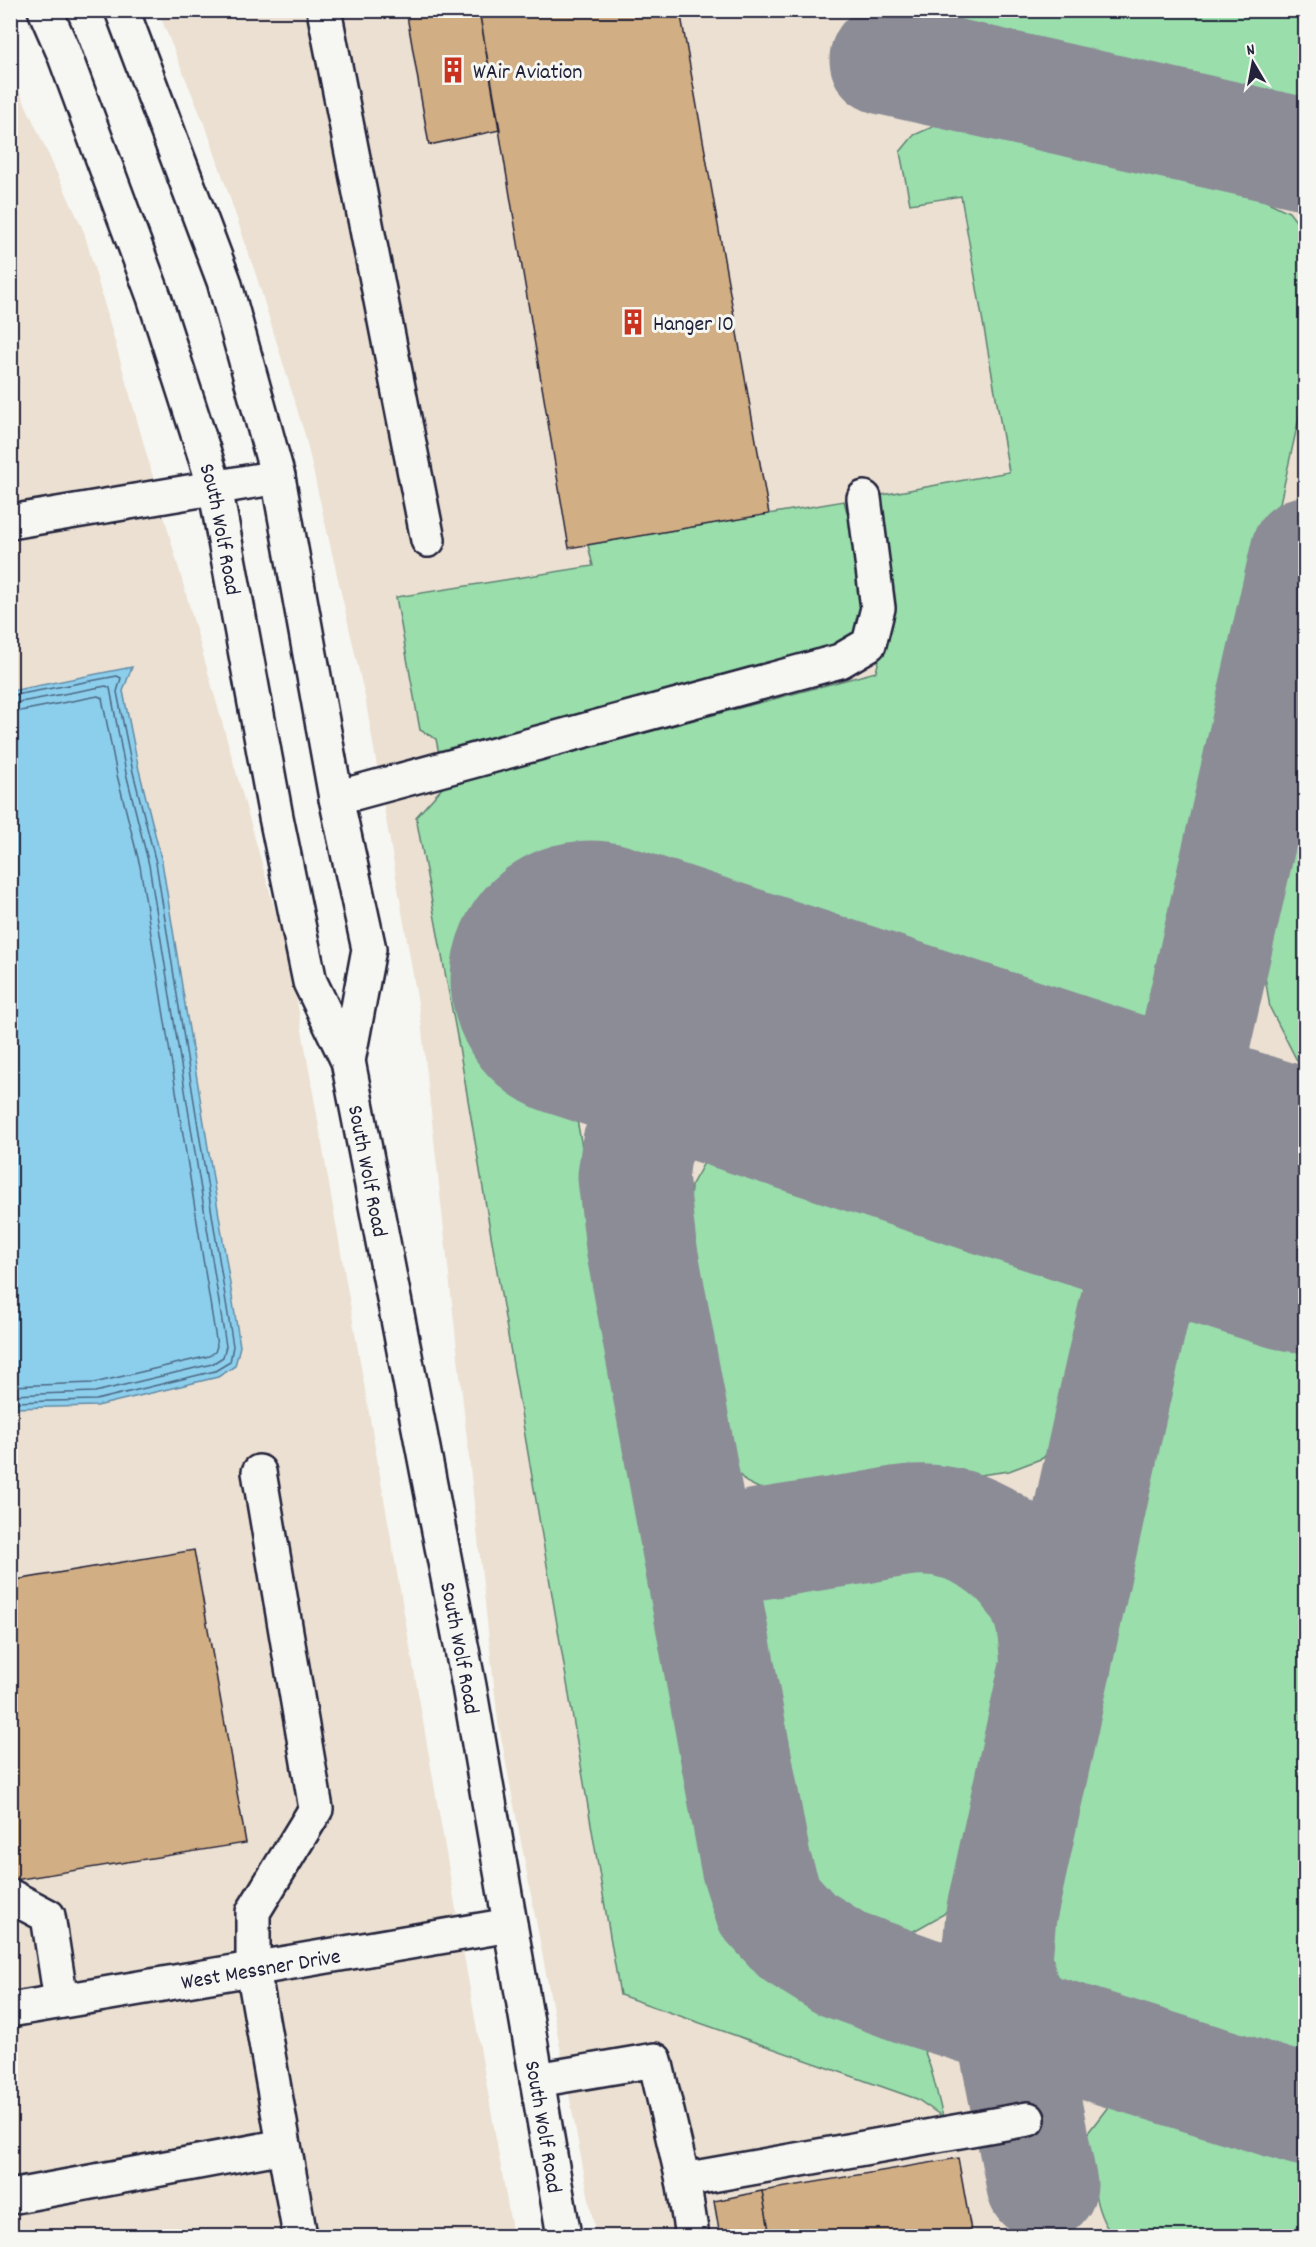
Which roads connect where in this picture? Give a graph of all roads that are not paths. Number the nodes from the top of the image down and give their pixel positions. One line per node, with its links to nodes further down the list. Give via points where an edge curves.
1 (45, 10): 5 (main road, South Wolf Road, via 154,297)
2 (122, 10): 4 (main road, South Wolf Road, via 224,281)
3 (324, 10): 8 (main road)
4 (278, 477): 5 (main road); 9 (main road, South Wolf Road)
5 (215, 487): 7 (main road); 10 (main road, South Wolf Road, via 310,982)
6 (864, 498): 9 (main road, via 878,608 869,644 840,661)
7 (10, 522)
8 (428, 540)
9 (336, 798): 10 (main road, South Wolf Road, via 369,949)
10 (348, 1061): 13 (main road, South Wolf Road, via 467,1674)
11 (259, 1472): 14 (main road, via 316,1809 253,1912)
12 (10, 1896): 15 (main road, via 48,1916)
13 (510, 1925): 14 (main road, West Messner Drive); 17 (main road, South Wolf Road)
14 (253, 1968): 15 (main road, West Messner Drive); 19 (main road)
15 (62, 2001): 16 (main road, West Messner Drive)
16 (10, 2010)
17 (537, 2080): 20 (main road, via 655,2060); 23 (main road, South Wolf Road)
18 (1028, 2119): 20 (main road)
19 (284, 2146): 21 (main road); 22 (main road)
20 (683, 2180): 24 (main road)
21 (10, 2197)
22 (300, 2236)
23 (564, 2236)
24 (692, 2236)

